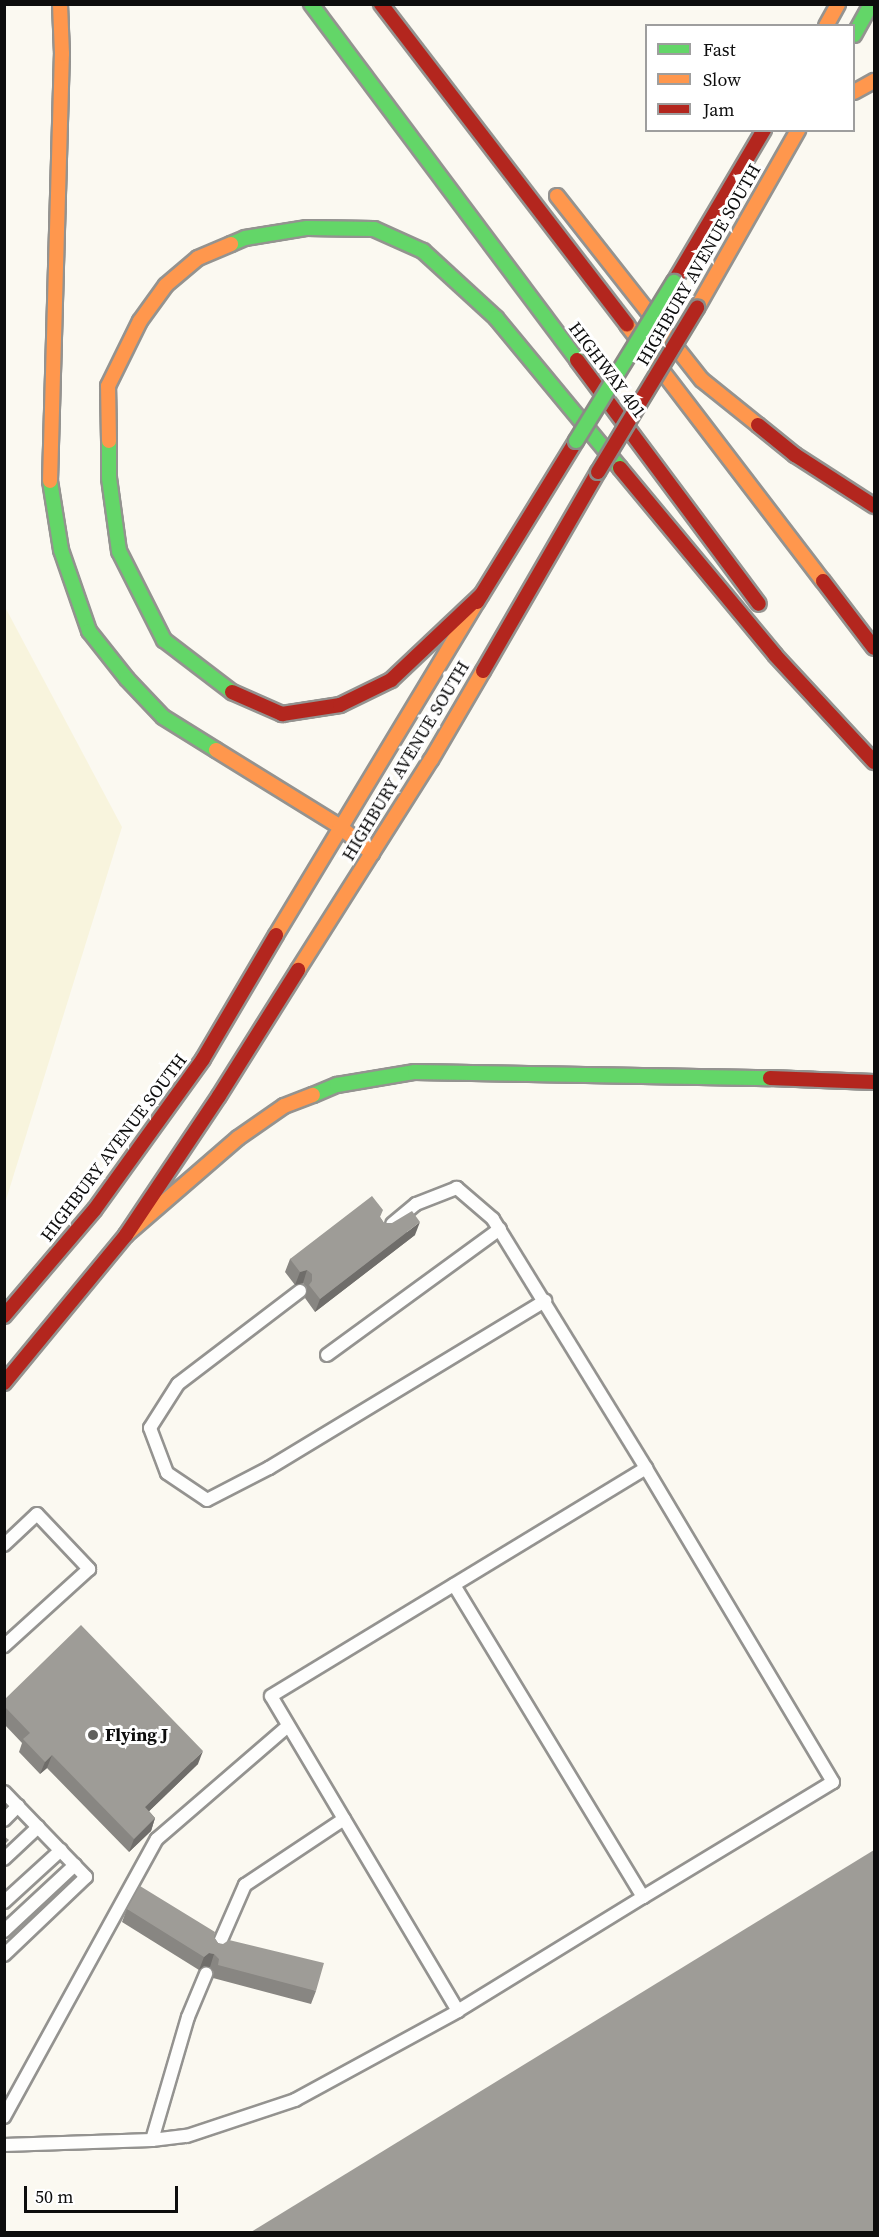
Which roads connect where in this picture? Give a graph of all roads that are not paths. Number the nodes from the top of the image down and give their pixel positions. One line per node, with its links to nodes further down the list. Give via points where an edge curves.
1 (60, 4): 20 (main road, via 62,54 50,481 61,550 89,631 127,680 163,717)
2 (311, 4): 15 (main road, HIGHWAY 401)
3 (381, 4): 16 (main road)
4 (838, 4): 6 (main road)
5 (871, 4): 7 (main road)
6 (827, 24)
7 (855, 33)
8 (874, 81): 9 (main road)
9 (855, 91)
10 (763, 132): 14 (main road, HIGHBURY AVENUE SOUTH, bridge)
11 (797, 132): 21 (main road, HIGHBURY AVENUE SOUTH, bridge, via 431,760)
12 (549, 186): 13 (main road, via 702,380 795,455)
13 (874, 506)
14 (481, 595): 19 (main road, via 391,680 340,705 282,714 226,690 164,640 119,551 109,478 108,386 140,321 166,285 198,258 245,238 308,228 374,229 423,251 496,318 775,655); 20 (main road, HIGHBURY AVENUE SOUTH)
15 (767, 614)
16 (874, 648)
17 (810, 671): 18 (main road)
18 (874, 755)
19 (874, 762)
20 (339, 826): 21 (main road); 28 (main road, HIGHBURY AVENUE SOUTH, via 203,1059 95,1209)
21 (372, 853): 25 (main road, HIGHBURY AVENUE SOUTH)
22 (874, 1082): 25 (main road, via 415,1072 337,1085 284,1106 238,1138)
23 (382, 1229): 24 (lane, via 416,1204 457,1188)
24 (500, 1229): 27 (lane); 29 (lane)
25 (126, 1235): 30 (main road, HIGHBURY AVENUE SOUTH)
26 (300, 1291): 27 (lane, via 178,1384 150,1428 167,1473 207,1500 269,1468)
27 (545, 1301): 31 (lane)
28 (4, 1316)
29 (327, 1355)
30 (4, 1383)
31 (646, 1468): 33 (lane); 44 (lane, via 833,1782)
32 (4, 1545): 34 (lane, via 37,1514 89,1569)
33 (454, 1585): 35 (lane, via 271,1696); 44 (lane)
34 (4, 1646)
35 (288, 1726): 38 (lane); 51 (lane, via 157,1839)
36 (4, 1792): 37 (lane)
37 (18, 1806): 39 (lane); 40 (lane)
38 (344, 1819): 47 (lane, via 245,1885); 50 (lane)
39 (4, 1820)
40 (38, 1827): 41 (lane); 42 (lane)
41 (61, 1850): 43 (lane); 45 (lane)
42 (4, 1859)
43 (75, 1865): 46 (lane); 48 (lane, via 86,1877)
44 (643, 1897): 50 (lane)
45 (4, 1902)
46 (4, 1931)
47 (217, 1949)
48 (4, 1955)
49 (206, 1974): 52 (lane, via 188,2017)
50 (458, 2011): 52 (lane, via 295,2100 187,2136)
51 (4, 2117)
52 (152, 2140): 53 (lane)
53 (4, 2145)

